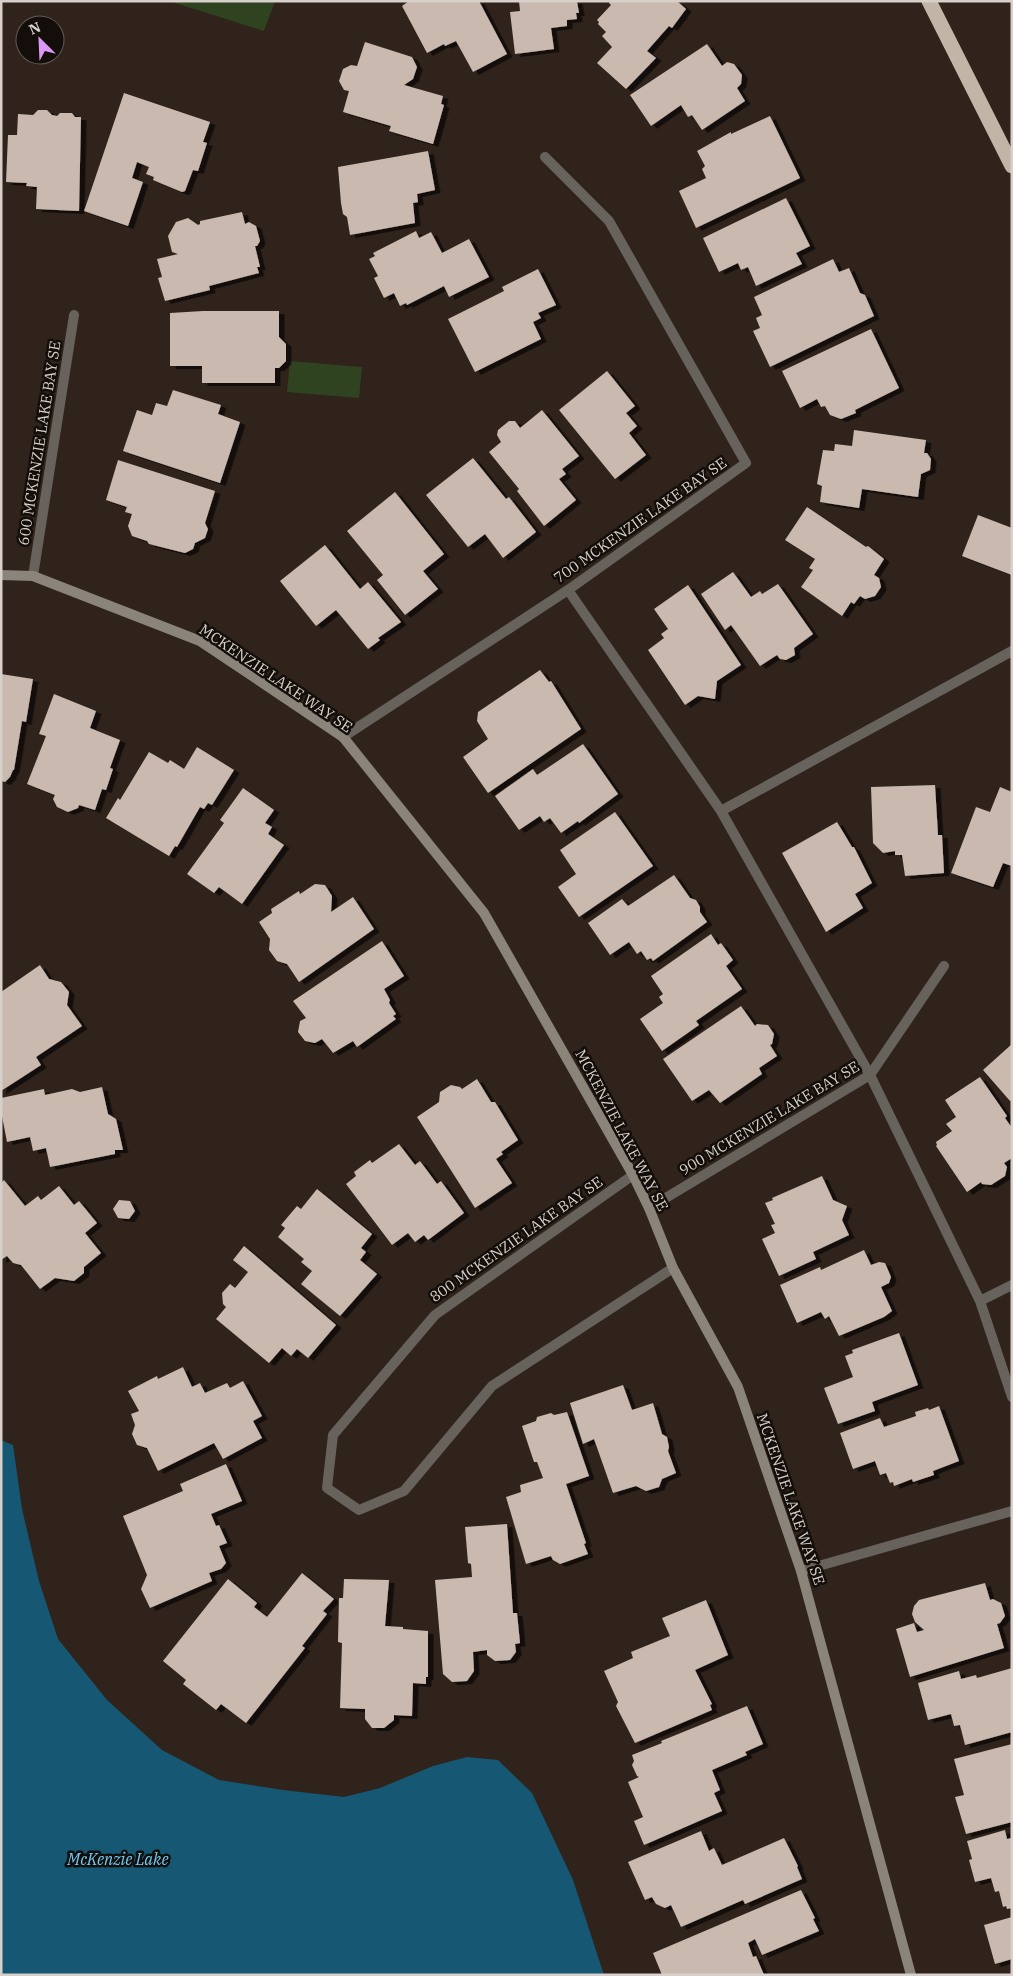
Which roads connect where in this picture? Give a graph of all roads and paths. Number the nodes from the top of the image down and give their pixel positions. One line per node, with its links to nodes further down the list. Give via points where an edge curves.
1 (929, 1): 3 (highway)
2 (545, 157): 7 (street, 700 MCKENZIE LAKE BAY SE, via 610,221 746,463)
3 (1012, 166)
4 (74, 315): 6 (street, 600 MCKENZIE LAKE BAY SE)
5 (1, 576): 6 (street, MCKENZIE LAKE WAY SE)
6 (34, 576): 9 (street, MCKENZIE LAKE WAY SE, via 200,641)
7 (568, 590): 9 (street, 700 MCKENZIE LAKE BAY SE); 10 (street)
8 (1012, 651): 10 (street)
9 (343, 737): 13 (street, MCKENZIE LAKE WAY SE, via 484,913)
10 (721, 811): 12 (street)
11 (944, 966): 12 (street, 900 MCKENZIE LAKE BAY SE)
12 (870, 1075): 14 (street, 900 MCKENZIE LAKE BAY SE); 17 (street)
13 (633, 1175): 14 (street, MCKENZIE LAKE WAY SE); 15 (street, 800 MCKENZIE LAKE BAY SE, via 435,1315 333,1435 327,1488 359,1510 404,1490 492,1386)
14 (649, 1208): 15 (street, MCKENZIE LAKE WAY SE)
15 (673, 1268): 20 (street, MCKENZIE LAKE WAY SE, via 738,1386)
16 (1012, 1285): 17 (street)
17 (980, 1301): 18 (street)
18 (1012, 1397)
19 (1012, 1511): 20 (street)
20 (802, 1571): 21 (street, MCKENZIE LAKE WAY SE)
21 (911, 1975)

